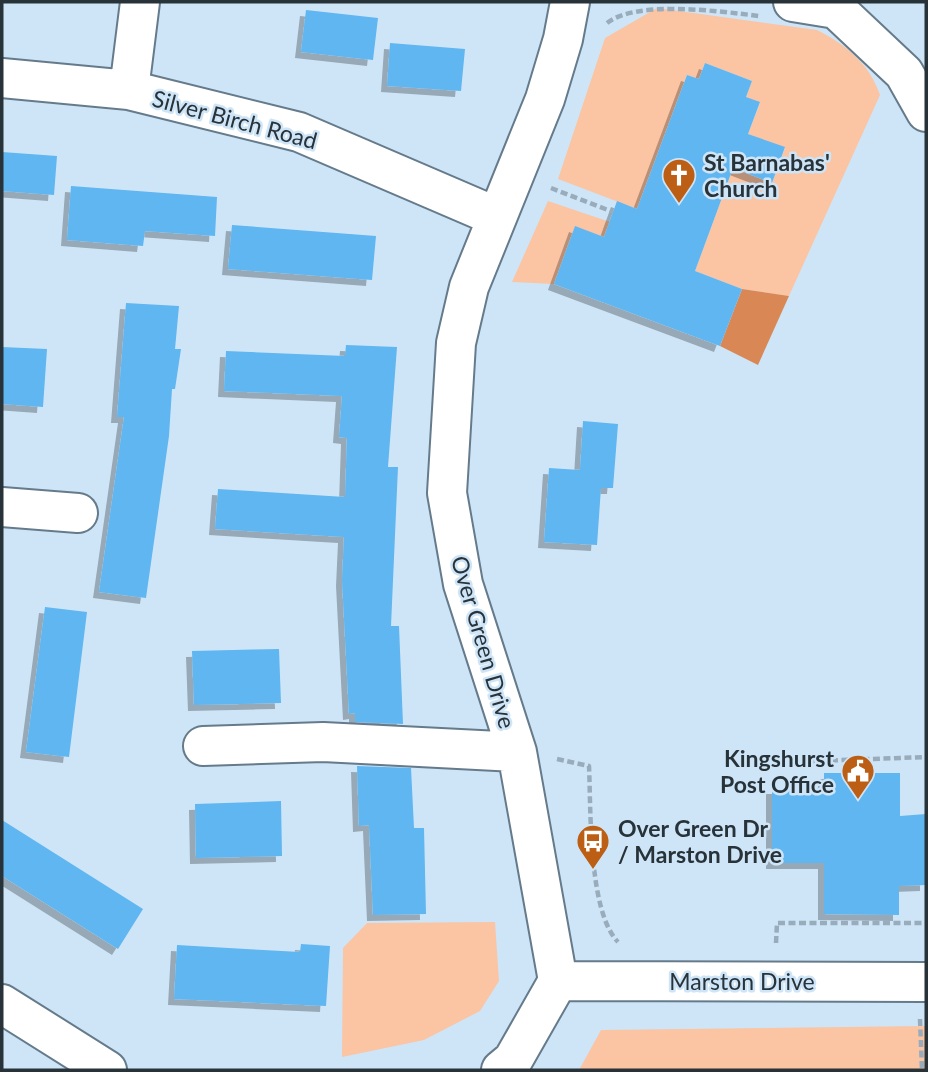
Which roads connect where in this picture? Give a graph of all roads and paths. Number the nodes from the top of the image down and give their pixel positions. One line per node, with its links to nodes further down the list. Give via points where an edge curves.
1 (140, 2): 8 (street)
2 (570, 2): 12 (street, Over Green Drive, via 545,99)
3 (656, 2): 5 (path)
4 (644, 4): 6 (path, via 612,16)
5 (778, 9): 9 (street, via 836,9 904,73)
6 (601, 30)
7 (2, 78): 8 (street, Silver Birch Road)
8 (129, 90): 12 (street, Silver Birch Road, via 299,132)
9 (926, 112)
10 (547, 186): 11 (path)
11 (613, 212)
12 (497, 217): 16 (street, Over Green Drive, via 469,286 457,343 447,493 463,584)
13 (2, 511): 14 (street)
14 (78, 513)
15 (202, 746): 16 (street, via 323,742)
16 (517, 752): 23 (street, Over Green Drive)
17 (926, 757): 19 (path)
18 (556, 758): 21 (path, via 589,765 601,909 615,941)
19 (789, 762)
20 (926, 923): 22 (path, via 777,923)
21 (625, 946)
22 (776, 948)
23 (558, 981): 24 (street, Marston Drive); 27 (street, via 513,1060)
24 (923, 997): 28 (path)
25 (2, 1004): 26 (street)
26 (107, 1070)
27 (500, 1070)
28 (922, 1070)

